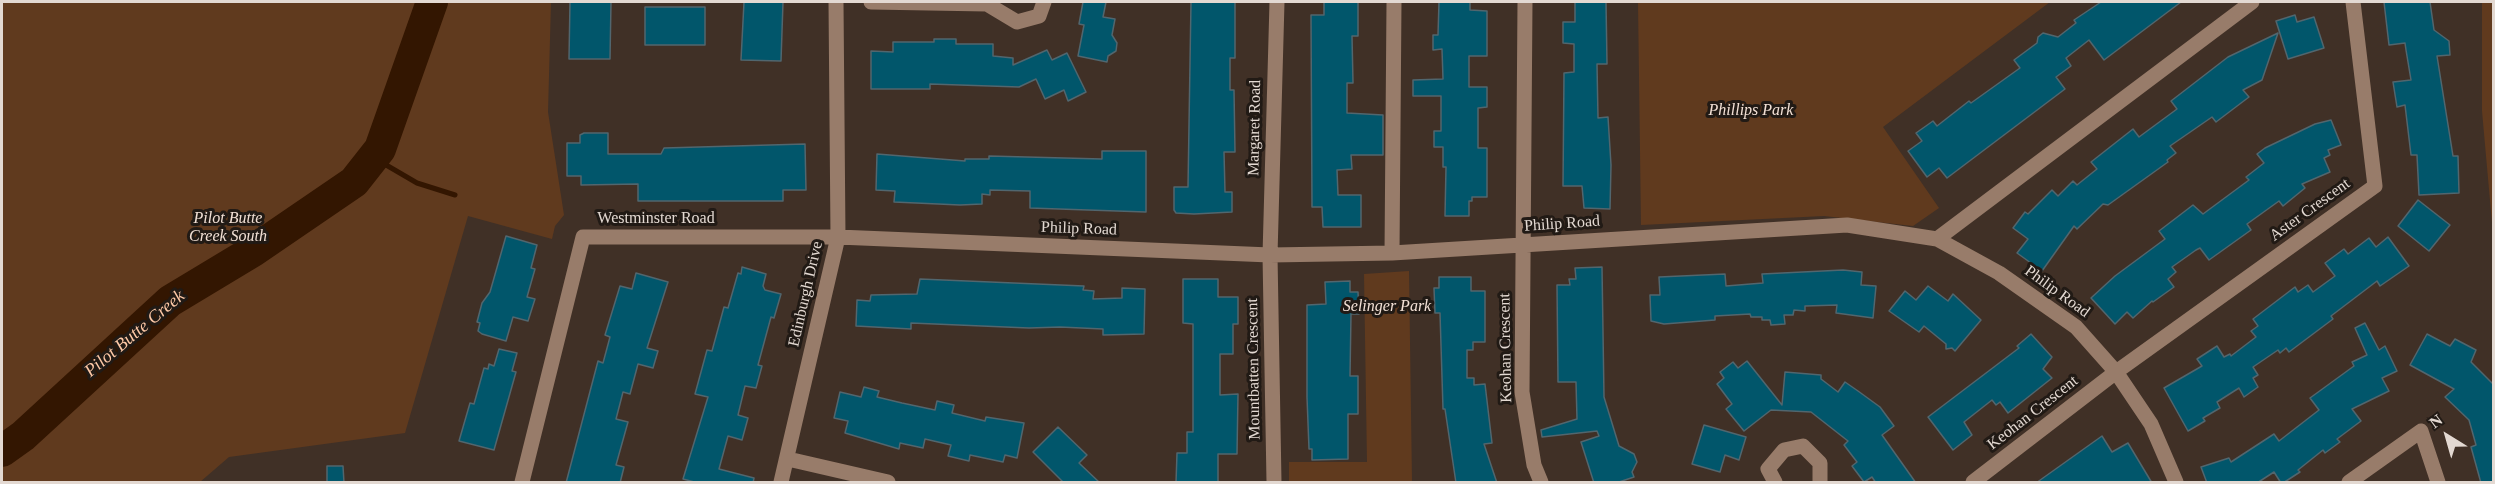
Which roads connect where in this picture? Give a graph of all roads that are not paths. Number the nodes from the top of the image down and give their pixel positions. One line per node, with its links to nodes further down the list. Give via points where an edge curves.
1 (836, 2): 10 (street, Edinburgh Drive)
2 (871, 2): 9 (street)
3 (1044, 2): 9 (street, via 1039,16 1017,22)
4 (1276, 2): 14 (street, Margaret Road)
5 (1394, 2): 13 (street)
6 (1525, 2): 12 (street)
7 (2252, 2): 11 (street)
8 (2353, 2): 15 (street, Aster Crescent, via 2375,186)
9 (988, 3)
10 (838, 237): 14 (street, Philip Road); 16 (street, Edinburgh Drive); 17 (street, Westminster Road, via 584,237)
11 (1937, 239): 12 (street, Philip Road, via 1848,225); 15 (street, Philip Road, via 1999,273 2076,327)
12 (1522, 246): 13 (street, Philip Road); 21 (street, Keohan Crescent, via 1522,392 1534,465)
13 (1392, 253): 14 (street, Philip Road)
14 (1270, 255): 20 (street, Mountbatten Crescent)
15 (2116, 372): 24 (street, Keohan Crescent); 25 (street, Philip Road, via 2151,424)
16 (788, 459): 18 (street, Edinburgh Drive); 19 (street)
17 (522, 483)
18 (781, 483)
19 (888, 483)
20 (1274, 483)
21 (1542, 483)
22 (1774, 483): 23 (street, via 1768,469 1784,450 1803,446 1820,463)
23 (1820, 483)
24 (1973, 483)
25 (2176, 483)
26 (2349, 483): 27 (street, via 2421,431)
27 (2438, 483)

